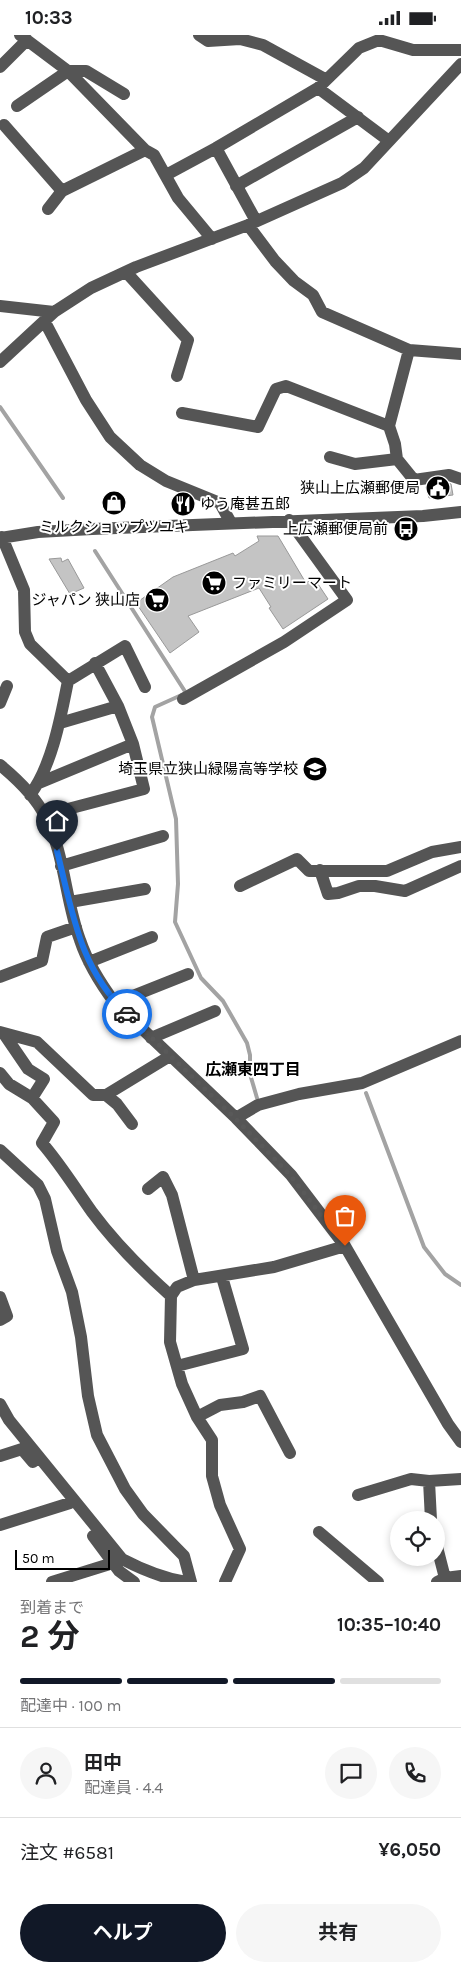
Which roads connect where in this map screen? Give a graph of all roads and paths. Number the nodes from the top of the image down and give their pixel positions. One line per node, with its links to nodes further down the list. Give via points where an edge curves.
1 (199, 35): 7 (street, via 208,41 240,39 263,45)
2 (23, 37): 5 (street); 6 (street)
3 (461, 50): 7 (street, via 413,51 379,40 358,48)
4 (461, 64): 12 (street)
5 (0, 67)
6 (68, 71): 8 (street, via 86,71); 9 (street); 14 (street)
7 (321, 83): 10 (street); 13 (street)
8 (124, 94)
9 (17, 106)
10 (358, 117): 12 (street); 16 (street)
11 (4, 125): 17 (street)
12 (389, 141): 19 (street, via 364,168 342,183)
13 (216, 148): 15 (street); 16 (street)
14 (145, 150): 15 (street, via 154,155); 17 (street)
15 (166, 175): 20 (street, via 178,198)
16 (236, 186): 19 (street)
17 (62, 191): 18 (street)
18 (48, 209)
19 (252, 223): 20 (street); 25 (street, via 274,261 313,295 322,312)
20 (212, 239): 21 (street)
21 (126, 272): 23 (street, via 91,288); 28 (street, via 188,340)
22 (0, 306): 23 (street)
23 (54, 312): 24 (street)
24 (45, 322): 27 (street); 36 (street, via 86,400 110,437 140,465 166,481 220,503)
25 (409, 350): 26 (street); 30 (street)
26 (461, 354)
27 (0, 362)
28 (177, 376)
29 (182, 413): 30 (street, via 258,427 276,389 286,386)
30 (389, 426): 32 (street, via 396,444)
31 (330, 457): 32 (street, via 355,464)
32 (397, 459): 33 (street, via 414,479 449,475)
33 (461, 479)
34 (461, 512): 35 (street)
35 (289, 520): 36 (street); 42 (street, via 347,600 284,643)
36 (232, 523): 37 (street, via 47,531)
37 (1, 538): 39 (street, via 24,590 25,632 30,644)
38 (95, 663): 39 (street); 41 (street, via 125,646); 44 (street)
39 (68, 681): 45 (street)
40 (8, 686): 43 (street)
41 (145, 687)
42 (183, 699)
43 (0, 703)
44 (118, 706): 45 (street); 46 (street)
45 (60, 723): 48 (street)
46 (133, 744): 48 (street); 50 (street, via 144,789)
47 (0, 765): 49 (street)
48 (39, 783): 49 (street)
49 (30, 795): 50 (street)
50 (45, 815): 53 (street)
51 (164, 836): 53 (street)
52 (461, 847): 55 (street, via 432,852 387,871)
53 (61, 866): 58 (street)
54 (461, 866): 55 (street, via 404,891 359,886 338,893 328,893)
55 (320, 870): 56 (street, via 309,871 297,859)
56 (240, 886)
57 (145, 889): 58 (street)
58 (70, 902): 59 (street)
59 (76, 927): 61 (street); 63 (street, via 46,937 42,961)
60 (152, 937): 61 (street)
61 (88, 962): 64 (street)
62 (188, 974): 64 (street)
63 (0, 977)
64 (115, 1003): 67 (street)
65 (214, 1011): 67 (street)
66 (2, 1033): 71 (street, via 38,1042 93,1095); 72 (street, via 28,1069 44,1079)
67 (151, 1038): 69 (street)
68 (461, 1041): 73 (street, via 362,1083 258,1105)
69 (170, 1056): 71 (street); 73 (street)
70 (0, 1073): 72 (street, via 9,1084)
71 (106, 1095): 74 (street, via 118,1104)
72 (32, 1098): 81 (street, via 54,1122 42,1143 93,1213 138,1266)
73 (236, 1119): 77 (street, via 290,1175)
74 (132, 1124)
75 (0, 1150): 103 (street, via 38,1185 46,1199 57,1251 72,1292 97,1435 131,1497 184,1556)
76 (148, 1189): 79 (street, via 163,1177 172,1195)
77 (345, 1246): 78 (street, via 274,1267); 86 (street)
78 (222, 1277): 79 (street); 83 (street, via 243,1349)
79 (194, 1281): 81 (street, via 176,1287)
80 (0, 1297): 82 (street, via 7,1316)
81 (171, 1297): 83 (street, via 170,1341)
82 (0, 1320)
83 (177, 1366): 85 (street)
84 (0, 1405): 102 (street, via 122,1559 144,1571)
85 (197, 1417): 87 (street, via 220,1405 260,1396); 104 (street, via 212,1440 212,1476 220,1505 240,1549)
86 (461, 1442)
87 (290, 1453)
88 (0, 1456): 92 (street, via 22,1449)
89 (461, 1479): 90 (street)
90 (430, 1481): 91 (street, via 411,1479); 93 (street)
91 (358, 1495)
92 (70, 1503): 94 (street); 96 (street)
93 (431, 1511)
94 (0, 1525)
95 (319, 1532): 105 (street)
96 (113, 1563): 100 (street); 101 (street)
97 (440, 1566): 99 (street)
98 (461, 1576): 99 (street)
99 (443, 1581)
100 (52, 1582)
101 (134, 1582)
102 (186, 1582)
103 (192, 1582)
104 (225, 1582)
105 (378, 1582)

